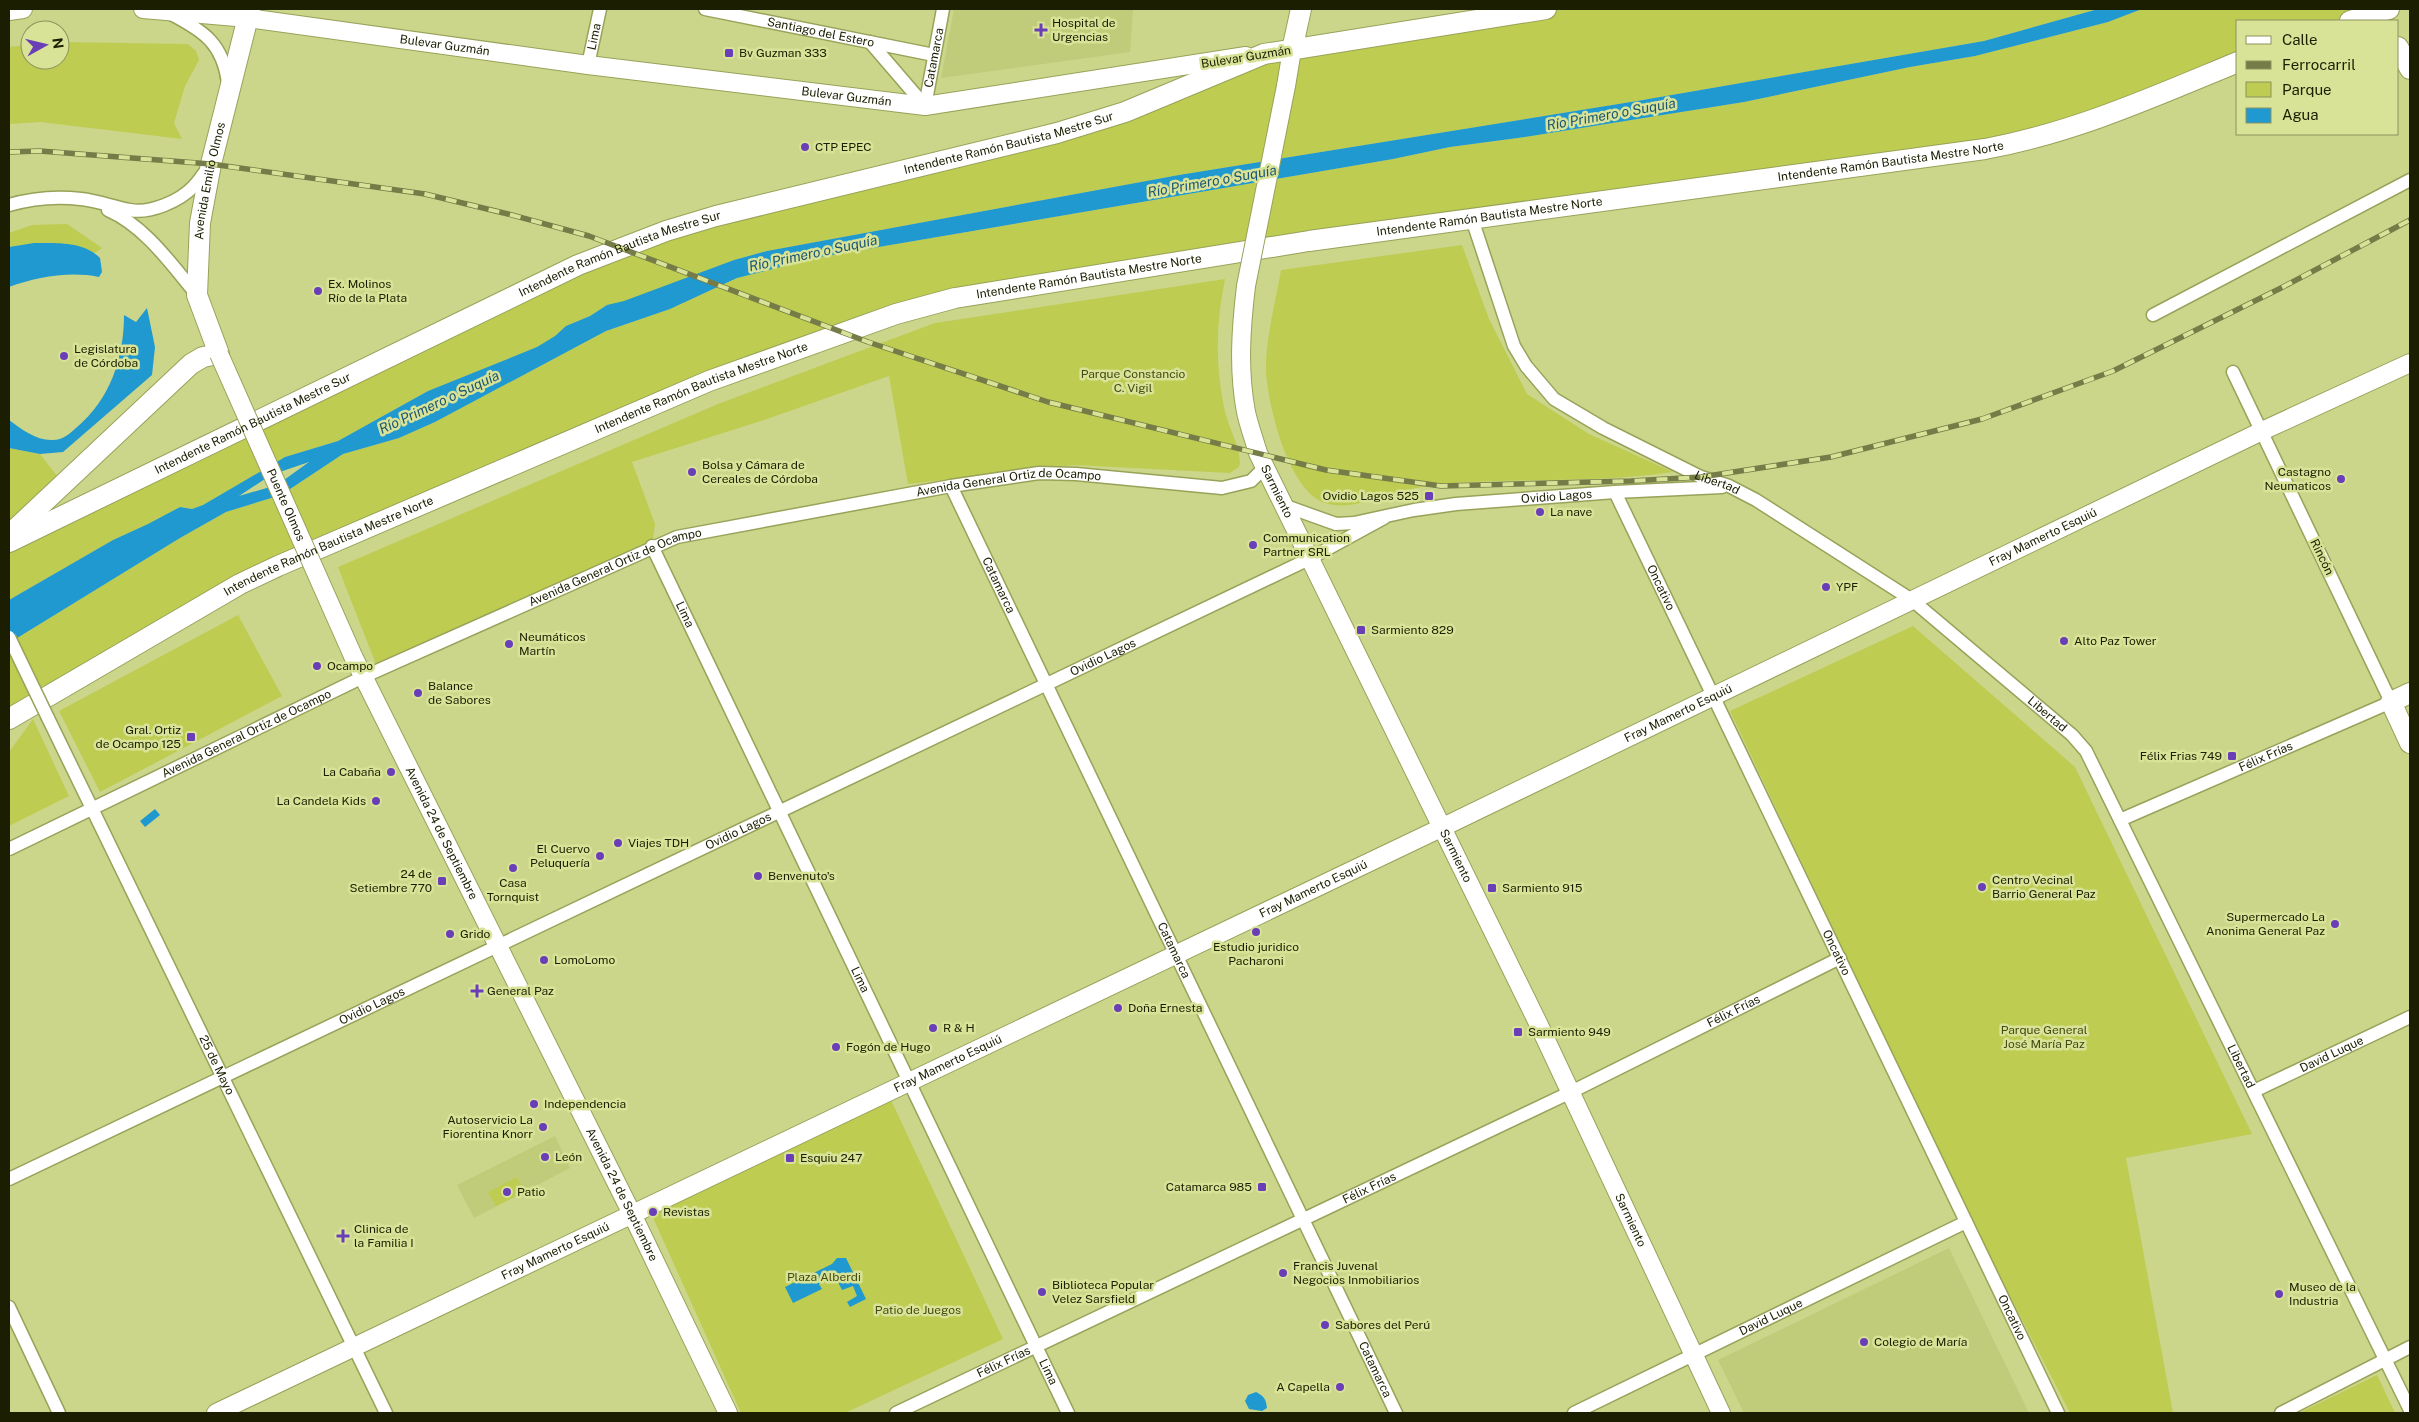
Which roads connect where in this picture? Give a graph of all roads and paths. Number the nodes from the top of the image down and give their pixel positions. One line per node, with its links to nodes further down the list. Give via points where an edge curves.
1 (23, 9): 8 (main road)
2 (143, 9): 9 (main road, Bulevar Guzmán)
3 (600, 9): 19 (street, Lima)
4 (705, 9): 13 (street, Santiago del Estero)
5 (943, 9): 17 (street, Catamarca)
6 (1301, 9): 15 (main road)
7 (1546, 9): 15 (main road, Bulevar Guzmán)
8 (9, 10)
9 (164, 10): 10 (main road, Bulevar Guzmán); 21 (street, via 212,42 224,62)
10 (249, 13): 19 (main road, Bulevar Guzmán); 21 (main road, Avenida Emilio Olmos)
11 (2384, 14): 12 (main road)
12 (2355, 20)
13 (870, 42): 17 (street, Santiago del Estero); 22 (street)
14 (2399, 48): 20 (main road)
15 (1292, 50): 16 (main road, Bulevar Guzmán); 34 (main road, Sarmiento, bridge, via 1246,286 1242,325 1241,364 1246,412)
16 (1264, 54): 22 (main road, Bulevar Guzmán); 41 (main road, Intendente Ramón Bautista Mestre Sur, via 1125,112 1058,133 716,216 666,231 578,265)
17 (934, 55): 22 (street, Catamarca)
18 (2236, 63): 27 (main road, Intendente Ramón Bautista Mestre Norte, via 2102,118 2022,142)
19 (588, 66): 22 (main road, Bulevar Guzmán)
20 (2410, 69)
21 (229, 92): 23 (main road, Avenida Emilio Olmos)
22 (925, 106)
23 (210, 164): 25 (street, via 193,187 160,207 132,211); 28 (main road, Avenida Emilio Olmos, via 200,223)
24 (2410, 180): 29 (street)
25 (83, 199): 26 (street, via 45,197); 28 (street, via 112,211 139,231)
26 (9, 205)
27 (1472, 219): 36 (street, Libertad, via 1514,346 1554,399 1701,477); 54 (main road, Intendente Ramón Bautista Mestre Norte, via 1310,241 955,298 896,314 709,381 278,566 240,584)
28 (197, 296): 30 (main road, Avenida Emilio Olmos)
29 (2154, 315)
30 (220, 354): 40 (main road, via 203,357 191,364); 46 (main road, Puente Olmos, bridge)
31 (2410, 363): 33 (main road, Fray Mamerto Esquiú)
32 (2233, 372): 33 (street, Rincón)
33 (2262, 431): 44 (main road, Fray Mamerto Esquiú); 53 (street, Rincón)
34 (1264, 468): 35 (street, Avenida General Ortiz de Ocampo, via 1252,481 1222,488 1039,473); 38 (main road, Sarmiento)
35 (952, 486): 42 (street, Avenida General Ortiz de Ocampo, via 697,532); 49 (street, Catamarca)
36 (1729, 486): 37 (street, Ovidio Lagos); 44 (street, Libertad)
37 (1615, 492): 39 (street, Ovidio Lagos, via 1456,504); 52 (street, Oncativo)
38 (1283, 506): 39 (street, Ovidio Lagos, via 1336,524); 43 (main road, Sarmiento)
39 (1384, 518): 43 (street, Ovidio Lagos)
40 (9, 535)
41 (9, 542)
42 (652, 546): 47 (street, Avenida General Ortiz de Ocampo); 57 (street, Lima)
43 (1309, 559): 49 (street, Ovidio Lagos); 59 (main road, Sarmiento)
44 (1912, 600): 52 (main road, Fray Mamerto Esquiú); 58 (street, Libertad, via 2072,735 2086,751)
45 (9, 637): 56 (street, 25 de Mayo, bridge)
46 (353, 656): 47 (street, via 368,666); 48 (main road, Avenida 24 de Septiembre); 50 (street, via 354,674)
47 (390, 666): 48 (street, Avenida General Ortiz de Ocampo)
48 (363, 677): 50 (street, Avenida General Ortiz de Ocampo); 61 (main road, Avenida 24 de Septiembre)
49 (1046, 685): 57 (street, Ovidio Lagos); 62 (street, Catamarca)
50 (344, 686): 56 (street, Avenida General Ortiz de Ocampo)
51 (2410, 693): 53 (main road, Félix Frías)
52 (1713, 697): 59 (main road, Fray Mamerto Esquiú); 63 (street, Oncativo)
53 (2391, 702): 55 (main road, Rincón); 58 (street, Félix Frías)
54 (11, 719)
55 (2410, 743)
56 (92, 809): 60 (street, Avenida General Ortiz de Ocampo); 65 (street, 25 de Mayo)
57 (779, 812): 61 (street, Ovidio Lagos); 66 (street, Lima)
58 (2120, 820): 68 (street, Libertad)
59 (1443, 827): 62 (main road, Fray Mamerto Esquiú); 67 (main road, Sarmiento)
60 (9, 850)
61 (498, 946): 65 (street, Ovidio Lagos); 70 (main road, Avenida 24 de Septiembre)
62 (1176, 954): 66 (main road, Fray Mamerto Esquiú); 71 (street, Catamarca)
63 (1840, 958): 67 (street, Félix Frías); 72 (street, Oncativo)
64 (2410, 1017): 68 (street, David Luque)
65 (222, 1076): 69 (street, Ovidio Lagos); 75 (street, 25 de Mayo)
66 (909, 1082): 70 (main road, Fray Mamerto Esquiú); 74 (street, Lima)
67 (1571, 1092): 71 (street, Félix Frías); 77 (main road, Sarmiento)
68 (2254, 1092): 78 (street, Libertad)
69 (9, 1178)
70 (632, 1214): 75 (main road, Fray Mamerto Esquiú); 83 (main road, Avenida 24 de Septiembre)
71 (1303, 1219): 74 (street, Félix Frías); 86 (street, Catamarca)
72 (1966, 1222): 77 (street, David Luque); 89 (street, Oncativo)
73 (9, 1307): 80 (street)
74 (1036, 1346): 84 (street, Félix Frías); 85 (street, Lima)
75 (354, 1347): 81 (main road, Fray Mamerto Esquiú); 82 (street, 25 de Mayo)
76 (2410, 1347): 78 (street)
77 (1693, 1356): 87 (street, David Luque); 88 (main road, Sarmiento)
78 (2386, 1359): 79 (street, Libertad); 90 (street)
79 (2410, 1410)
80 (59, 1413)
81 (216, 1413)
82 (386, 1413)
83 (728, 1413)
84 (896, 1413)
85 (1068, 1413)
86 (1396, 1413)
87 (1574, 1413)
88 (1721, 1413)
89 (2058, 1413)
90 (2281, 1413)

